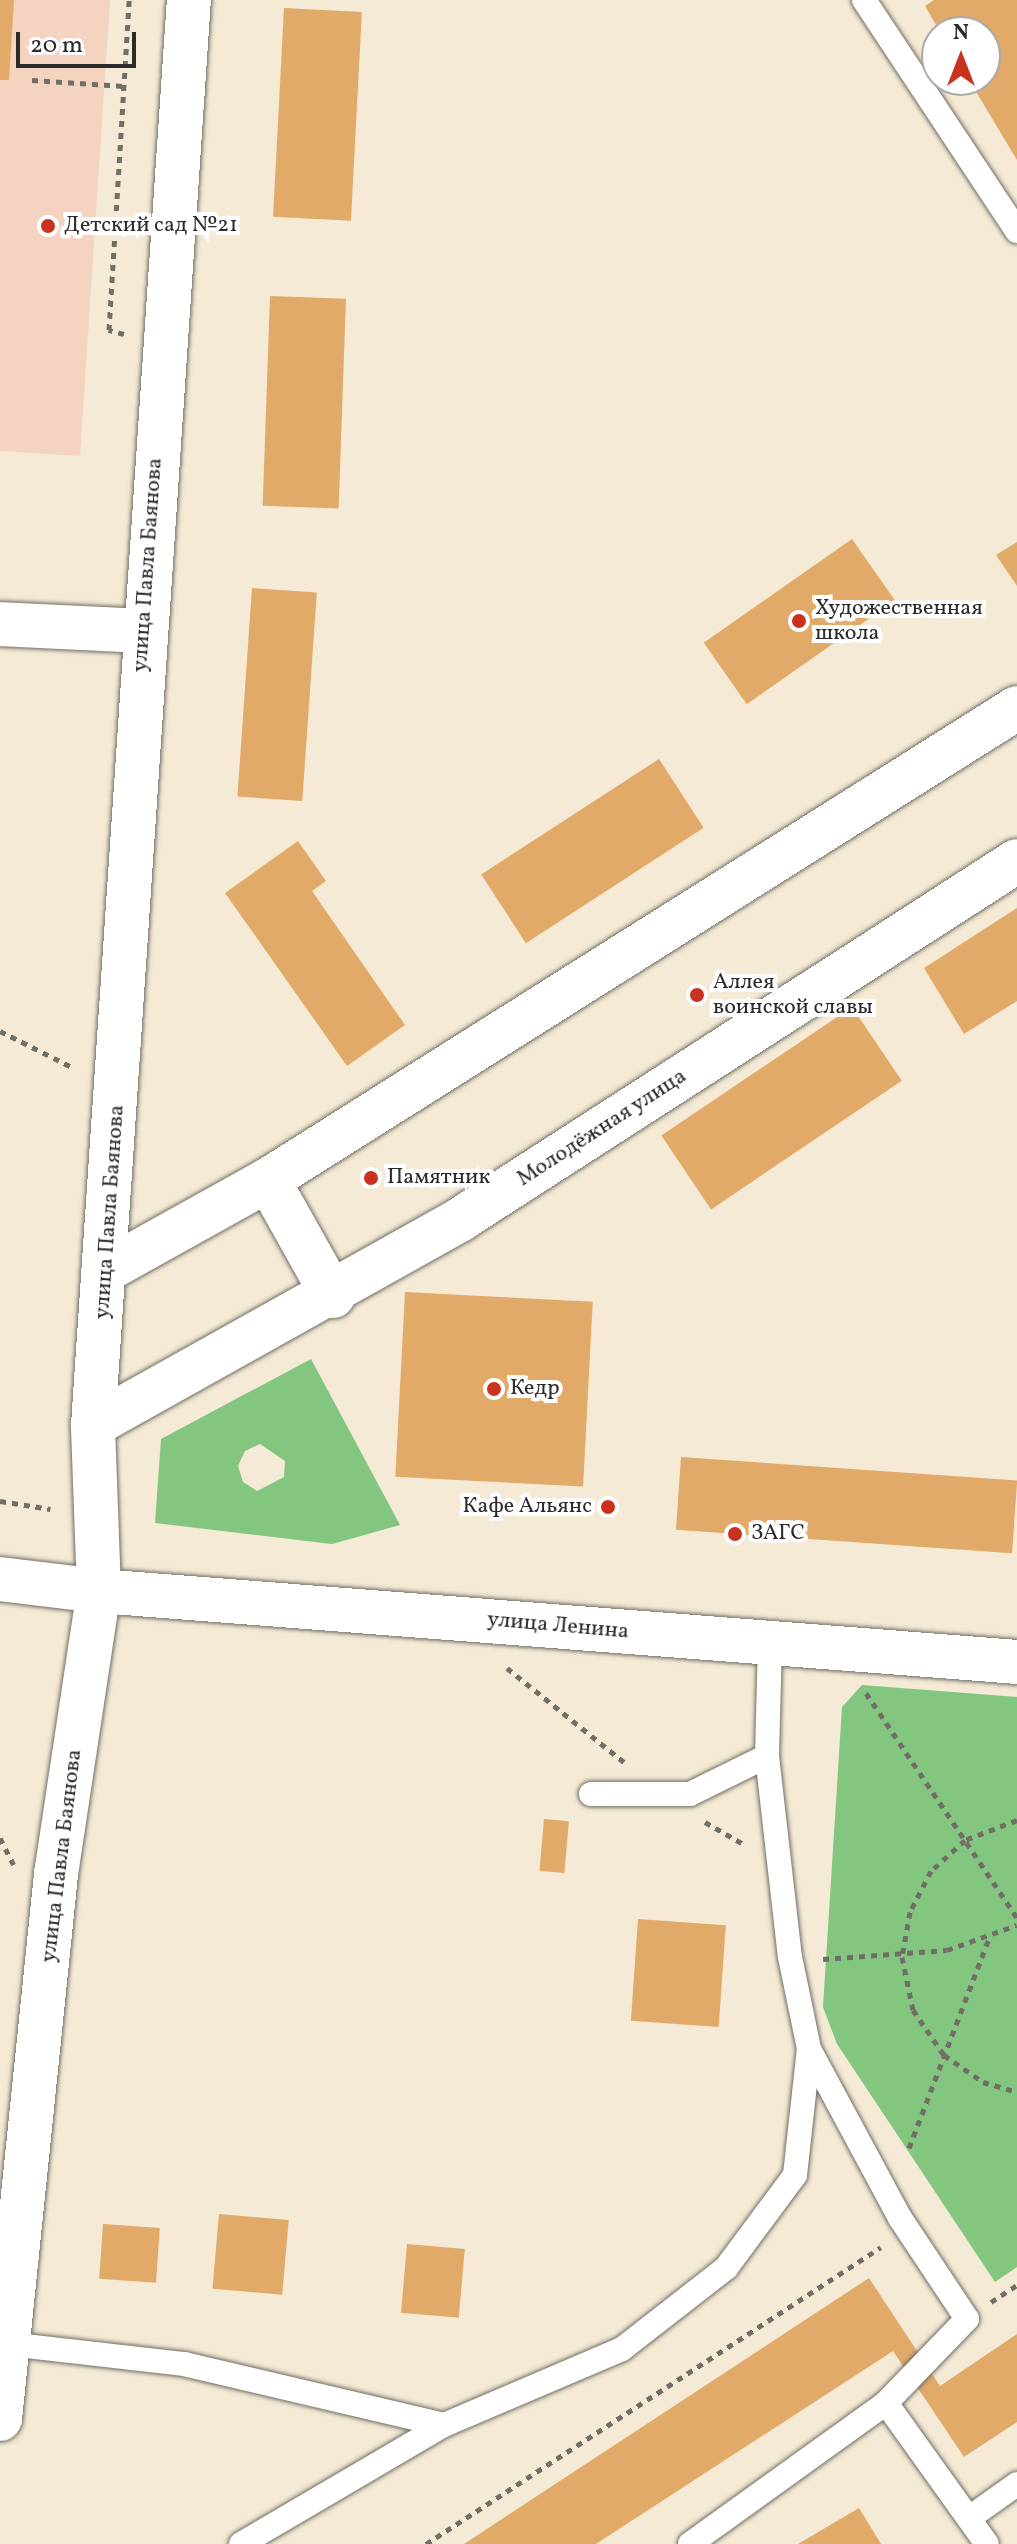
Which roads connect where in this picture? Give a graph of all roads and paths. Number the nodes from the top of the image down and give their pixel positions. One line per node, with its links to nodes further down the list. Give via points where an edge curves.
1 (129, 0): 5 (path)
2 (189, 0): 9 (street, улица Павла Баянова)
3 (864, 0): 6 (lane)
4 (32, 80): 5 (path)
5 (124, 86): 7 (path, via 109,330)
6 (1017, 231)
7 (130, 336)
8 (0, 624): 9 (street)
9 (143, 631): 15 (street, улица Павла Баянова)
10 (1017, 708): 14 (street)
11 (1017, 861): 16 (street, Молодёжная улица)
12 (0, 1031): 13 (path)
13 (79, 1070)
14 (268, 1180): 15 (street); 16 (street)
15 (108, 1269): 17 (street, улица Павла Баянова)
16 (333, 1296): 17 (street, Молодёжная улица)
17 (93, 1425): 21 (street, улица Павла Баянова)
18 (0, 1501): 19 (path)
19 (50, 1509)
20 (0, 1579): 21 (street, улица Ленина)
21 (99, 1591): 22 (street, улица Ленина); 41 (street, улица Павла Баянова, via 56,1874)
22 (770, 1644): 23 (street, улица Ленина); 25 (lane)
23 (1017, 1662)
24 (858, 1683): 29 (path)
25 (767, 1756): 26 (lane, via 690,1794); 34 (lane)
26 (591, 1794)
27 (1017, 1820): 29 (path)
28 (0, 1838): 30 (path)
29 (965, 1840): 31 (path); 35 (path, via 931,1871 910,1912)
30 (21, 1879)
31 (1017, 1918)
32 (1017, 1925): 33 (path)
33 (990, 1936): 35 (path); 37 (path)
34 (790, 1957): 35 (path); 36 (lane)
35 (902, 1957): 37 (path, via 913,2010)
36 (809, 2049): 40 (lane); 44 (lane, via 795,2175 726,2268 622,2349)
37 (944, 2055): 38 (path, via 983,2082); 39 (path)
38 (1017, 2092)
39 (909, 2148)
40 (908, 2230): 42 (lane, via 967,2319); 48 (path)
41 (4, 2343): 43 (street, улица Павла Баянова); 44 (lane, via 184,2364)
42 (886, 2403): 46 (lane); 49 (lane)
43 (0, 2419)
44 (444, 2425): 47 (lane)
45 (1017, 2484): 46 (lane)
46 (969, 2518): 50 (lane)
47 (241, 2544)
48 (426, 2544)
49 (690, 2544)
50 (987, 2544)

